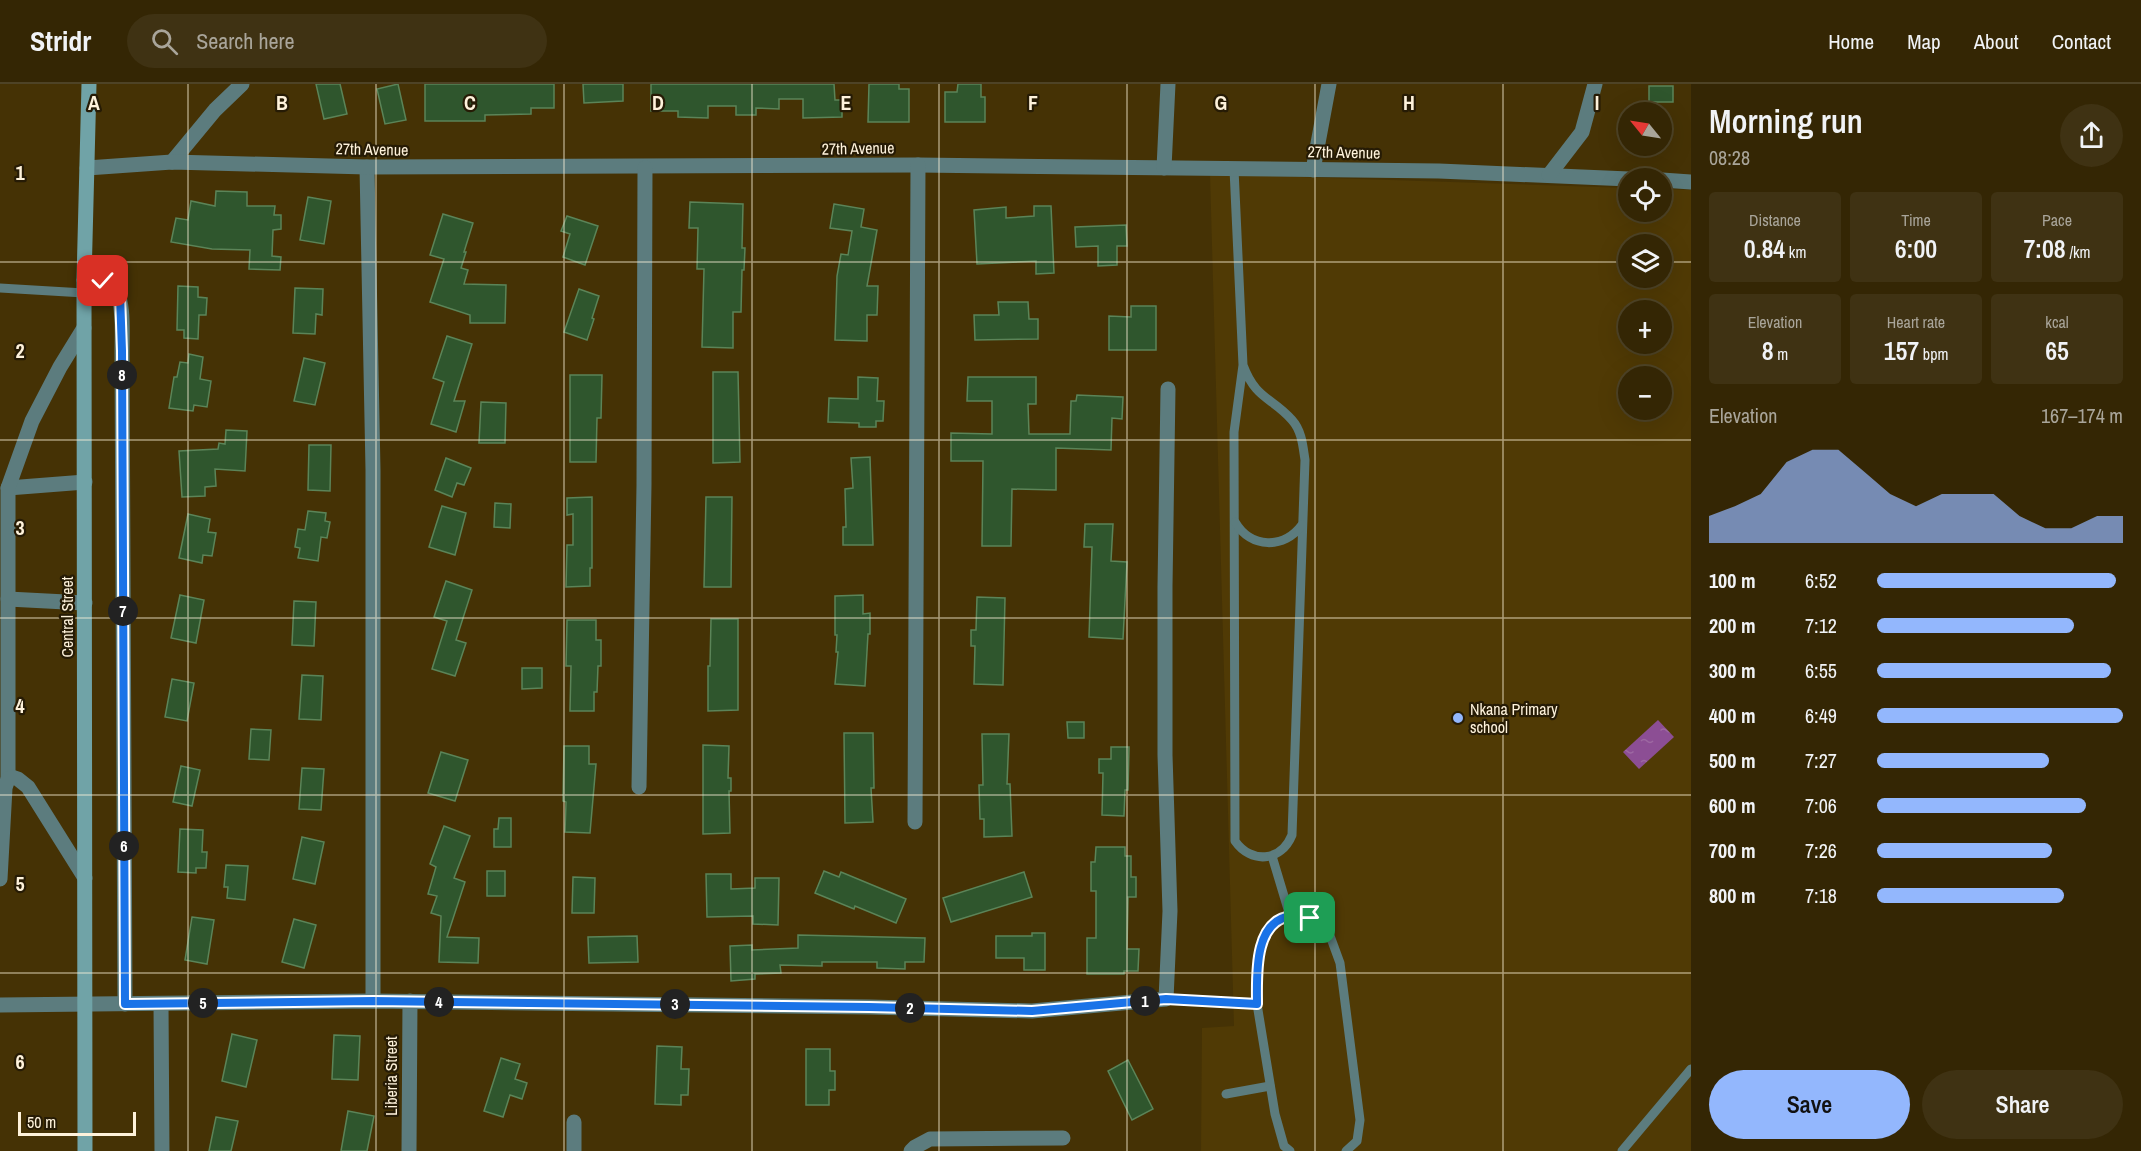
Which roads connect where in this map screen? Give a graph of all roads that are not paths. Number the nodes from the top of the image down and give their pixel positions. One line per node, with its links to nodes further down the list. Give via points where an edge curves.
1 (89, 84): 9 (street, Central Street)
2 (242, 84): 6 (street, via 214,110)
3 (1167, 84): 11 (street)
4 (1329, 84): 13 (street)
5 (1595, 84): 14 (street, via 1582,132)
6 (172, 162): 8 (street, 27th Avenue); 9 (street, 27th Avenue)
7 (918, 165): 10 (street, 27th Avenue); 11 (street, 27th Avenue); 31 (street)
8 (367, 167): 10 (street, 27th Avenue); 37 (street, via 373,470)
9 (87, 168): 18 (street, Central Street)
10 (645, 168): 30 (street)
11 (1164, 168): 12 (street, 27th Avenue)
12 (1234, 169): 13 (street, 27th Avenue); 21 (lane)
13 (1313, 170): 14 (street, 27th Avenue)
14 (1549, 176): 15 (street, 27th Avenue)
15 (1618, 179)
16 (1672, 181): 17 (street)
17 (1691, 182)
18 (84, 286): 19 (lane); 20 (street, Central Street); 39 (street, via 103,281 120,295)
19 (0, 288)
20 (84, 328): 23 (street, Central Street); 24 (street, via 32,421)
21 (1243, 365): 25 (lane, via 1234,432); 26 (lane, via 1249,381 1293,421 1301,438 1305,460)
22 (1168, 389): 36 (street, via 1165,743 1170,911)
23 (85, 482): 24 (street); 28 (street, Central Street)
24 (8, 488): 27 (street)
25 (1234, 521): 26 (lane, via 1244,534 1266,543 1283,541); 32 (lane, via 1235,841 1251,855)
26 (1302, 525): 32 (lane, via 1292,835 1285,848)
27 (8, 599): 28 (street); 29 (street)
28 (85, 603): 33 (street, Central Street)
29 (8, 779): 33 (street, via 18,779 28,787); 34 (street)
30 (639, 787)
31 (915, 822)
32 (1272, 856): 35 (lane)
33 (85, 878): 43 (street, Central Street)
34 (0, 879)
35 (1290, 916): 41 (lane, via 1273,923 1260,945); 55 (lane, via 1310,918 1329,933 1340,963 1360,1120 1357,1141)
36 (1166, 999): 38 (street, via 1032,1011); 41 (lane)
37 (373, 1001): 38 (street); 40 (street)
38 (410, 1001): 51 (street, Liberia Street)
39 (125, 1004): 40 (street); 43 (street)
40 (161, 1004): 50 (street)
41 (1257, 1004): 45 (lane)
42 (0, 1005): 43 (street)
43 (84, 1005): 49 (street, Central Street)
44 (1691, 1069): 56 (lane)
45 (1270, 1086): 46 (lane); 54 (lane, via 1284,1146)
46 (1226, 1094)
47 (574, 1122): 52 (street)
48 (1063, 1138): 53 (street, via 930,1139)
49 (85, 1151)
50 (162, 1151)
51 (409, 1151)
52 (574, 1151)
53 (911, 1151)
54 (1290, 1151)
55 (1346, 1151)
56 (1622, 1151)

